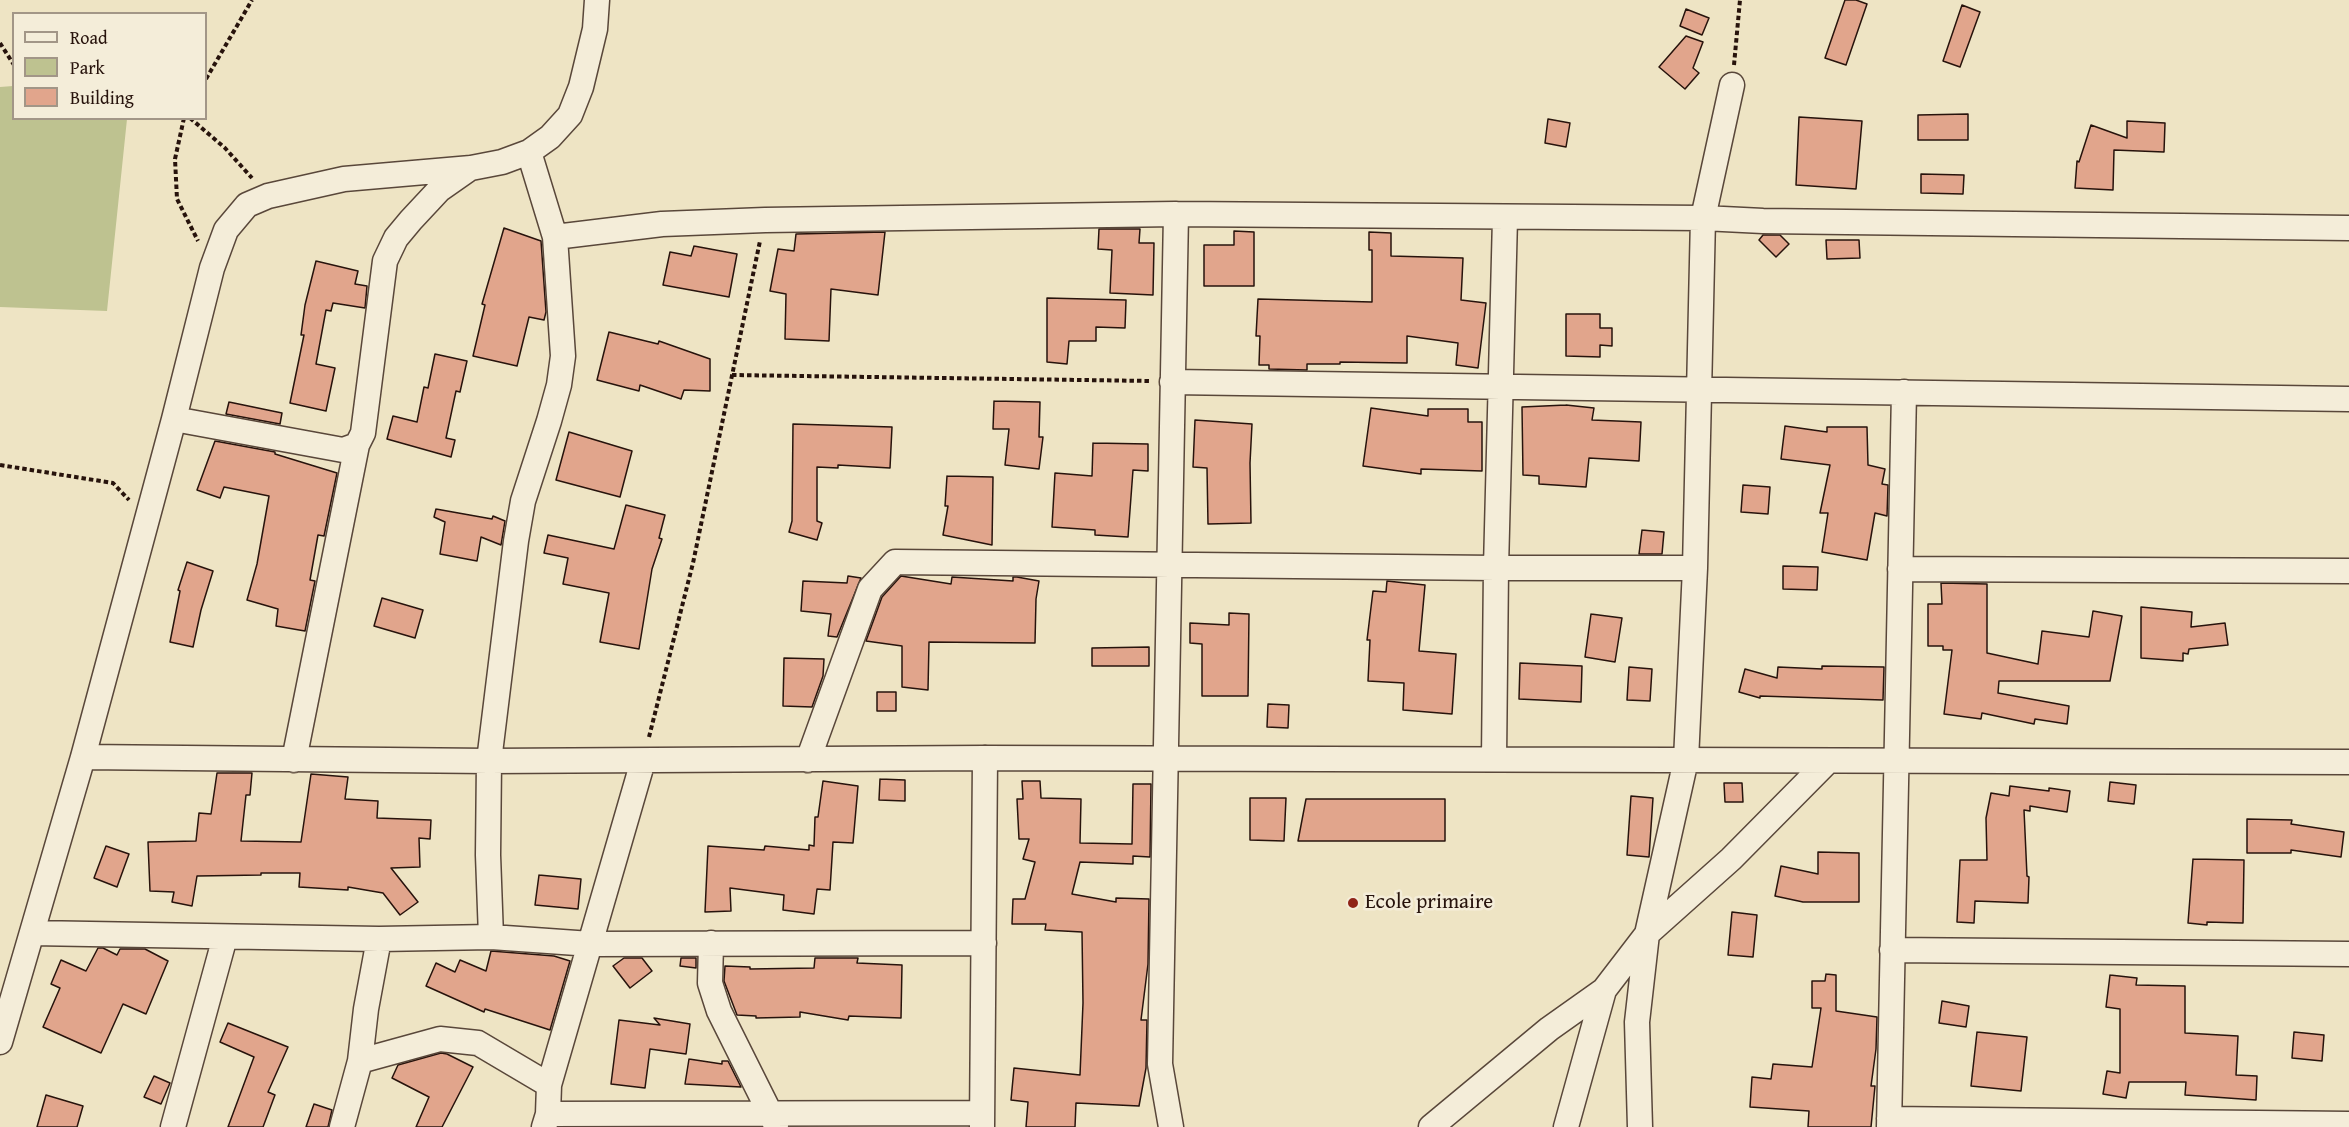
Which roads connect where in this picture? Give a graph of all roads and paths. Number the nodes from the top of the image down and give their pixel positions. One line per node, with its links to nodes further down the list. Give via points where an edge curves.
1 (252, 0): 6 (path)
2 (597, 0): 10 (street, via 595,29 570,115)
3 (1740, 0): 7 (path)
4 (0, 43): 5 (path)
5 (12, 62)
6 (207, 77)
7 (1732, 85): 15 (street)
8 (184, 120): 19 (path, via 175,159 177,199)
9 (192, 120): 12 (path, via 225,148)
10 (529, 152): 11 (street); 18 (street)
11 (471, 168): 12 (street, via 344,179); 27 (street, via 439,190 411,220 396,238 385,261 363,433)
12 (268, 196): 19 (street, via 247,205 236,216 226,230)
13 (1176, 214): 14 (street); 16 (street); 21 (street)
14 (1505, 218): 15 (street); 22 (street)
15 (1703, 218): 17 (street); 23 (street)
16 (765, 220): 18 (street, via 662,224); 20 (path)
17 (2349, 228)
18 (555, 237): 42 (street, via 563,356 549,421 522,501)
19 (212, 268): 26 (street)
20 (732, 375): 21 (path); 43 (path, via 693,563)
21 (1172, 381): 22 (street); 30 (street)
22 (1500, 386): 23 (street); 31 (street)
23 (1699, 389): 24 (street); 32 (street)
24 (1904, 392): 25 (street); 33 (street)
25 (2349, 399)
26 (174, 419): 27 (street, via 343,450); 29 (street)
27 (357, 445): 39 (street)
28 (0, 465): 29 (path, via 113,483)
29 (147, 517): 35 (street)
30 (1170, 566): 31 (street); 37 (street); 40 (street, via 895,562 870,589)
31 (1496, 568): 32 (street); 38 (street)
32 (1695, 568): 41 (street)
33 (1900, 569): 34 (street); 45 (street)
34 (2349, 571)
35 (83, 757): 39 (street); 47 (street)
36 (985, 758): 37 (street); 40 (street); 53 (street)
37 (1167, 759): 38 (street); 68 (street, via 1160,1064)
38 (1494, 759): 41 (street)
39 (294, 760): 42 (street)
40 (808, 760): 43 (street)
41 (1686, 760): 44 (street); 48 (street)
42 (489, 761): 43 (street); 50 (street)
43 (643, 761): 54 (street)
44 (1828, 761): 45 (street); 48 (street, via 1731,859)
45 (1896, 761): 46 (street); 55 (street)
46 (2349, 762)
47 (32, 933): 49 (street); 58 (street)
48 (1647, 934): 57 (street); 71 (street, via 1636,1022)
49 (225, 937): 51 (street); 66 (street)
50 (491, 937): 51 (street); 54 (street)
51 (379, 939): 59 (street)
52 (711, 943): 53 (street); 54 (street); 62 (street, via 710,982 719,1011)
53 (984, 943): 63 (street)
54 (591, 944): 60 (street)
55 (1892, 950): 56 (street); 64 (street)
56 (2349, 954)
57 (1604, 990): 69 (street); 70 (street)
58 (0, 1042)
59 (360, 1061): 60 (street, via 440,1039 478,1043); 67 (street)
60 (549, 1085): 61 (street)
61 (546, 1120): 62 (street)
62 (774, 1120): 63 (street)
63 (982, 1120)
64 (1889, 1123): 65 (street)
65 (2349, 1124)
66 (173, 1127)
67 (342, 1127)
68 (1171, 1127)
69 (1431, 1127)
70 (1566, 1127)
71 (1640, 1127)

